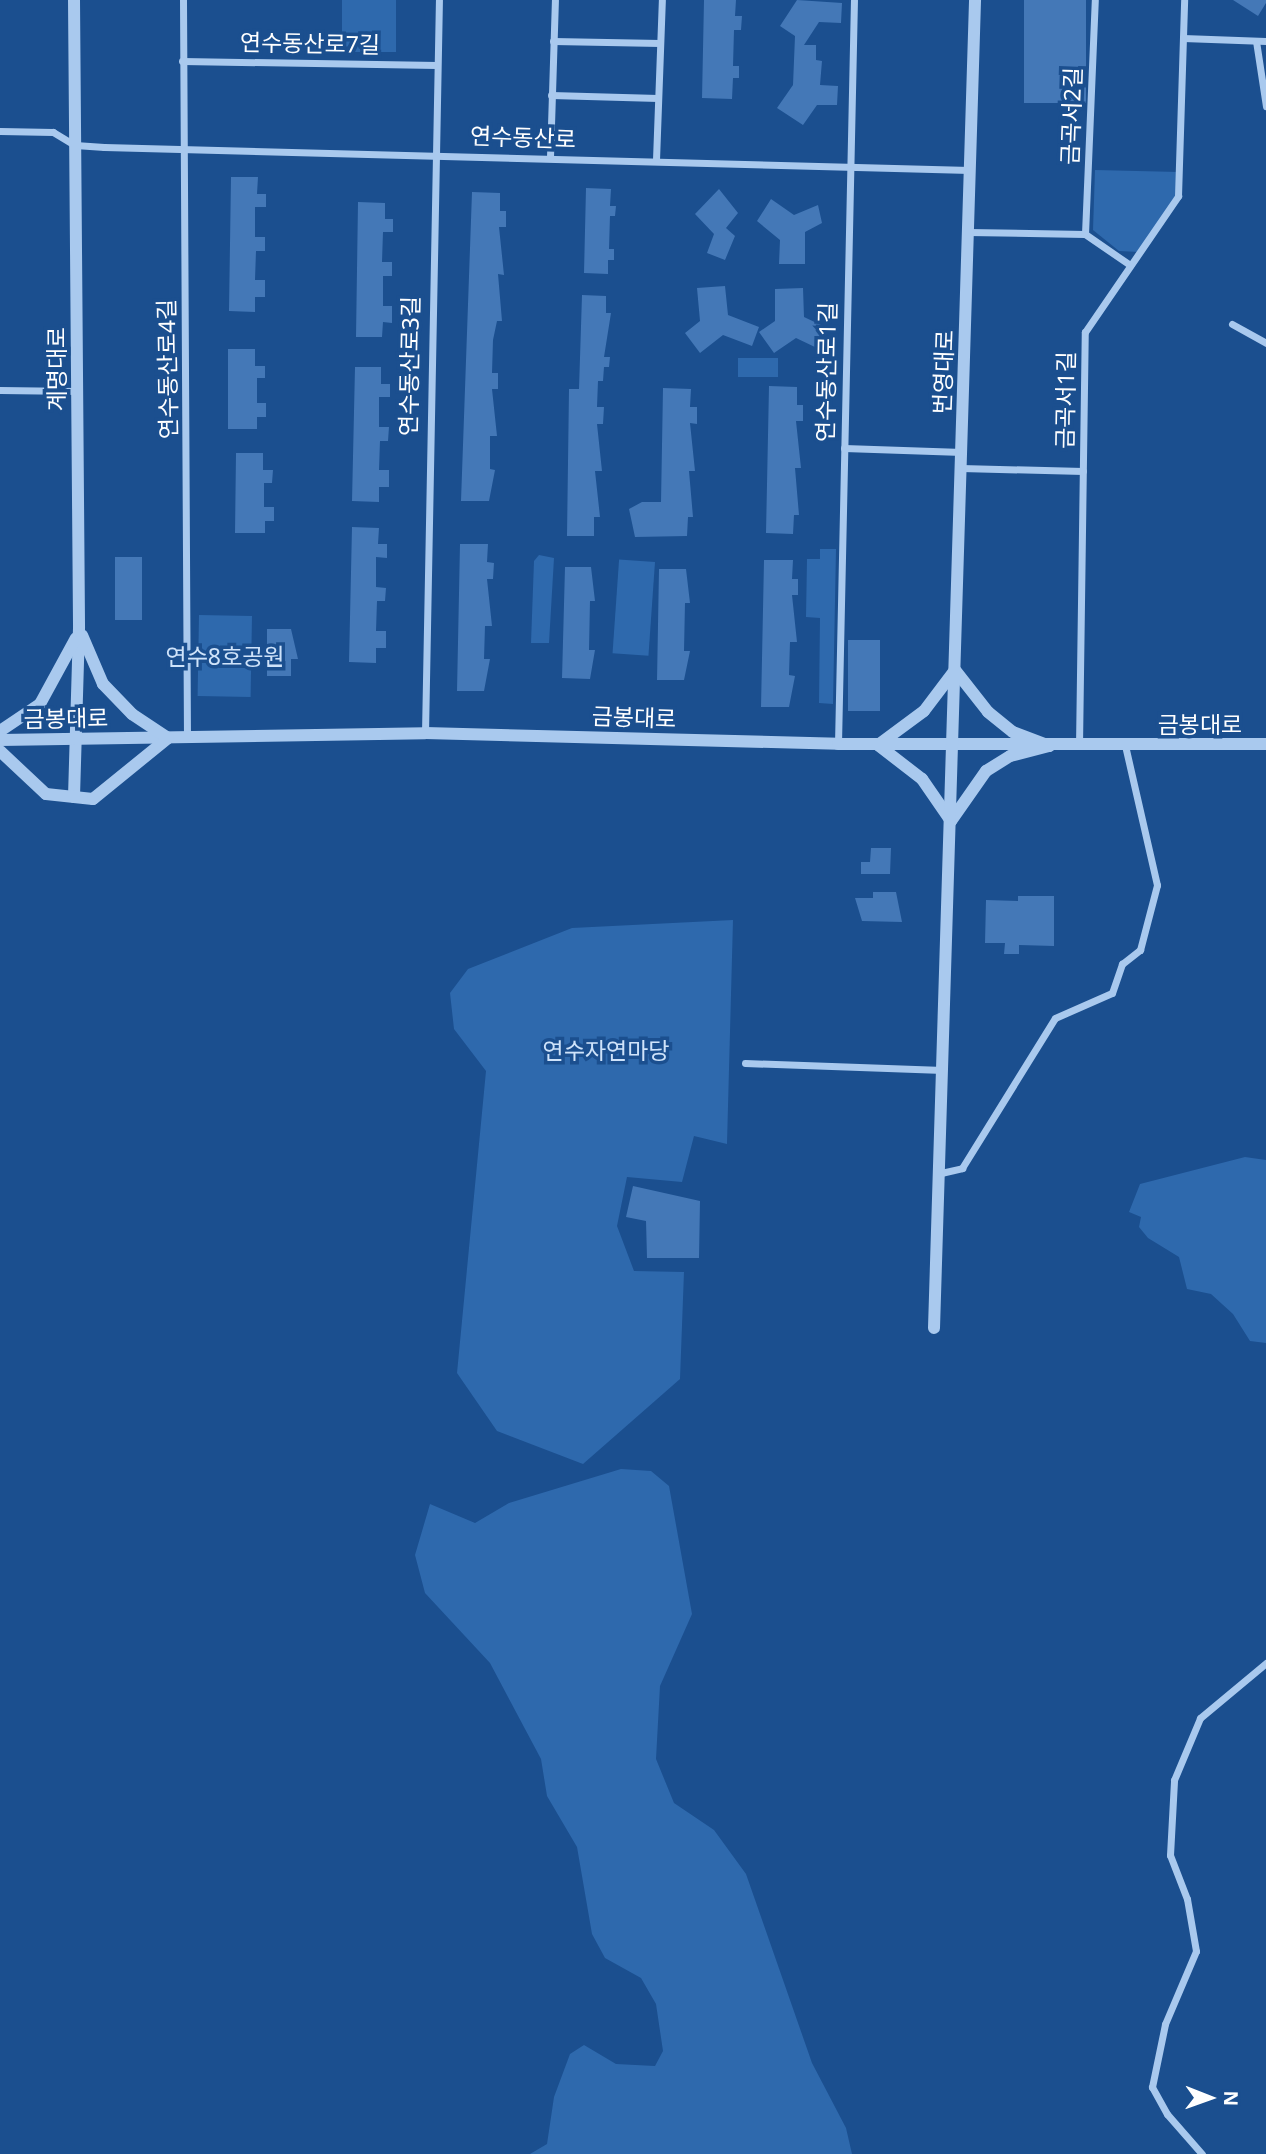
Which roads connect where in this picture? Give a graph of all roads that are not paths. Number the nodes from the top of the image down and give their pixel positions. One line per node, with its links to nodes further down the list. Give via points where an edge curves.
1 (74, 0): 21 (street, 계명대로)
2 (183, 0): 15 (street, 연수동산로4길)
3 (439, 0): 16 (street, 연수동산로3길)
4 (555, 0): 11 (street)
5 (662, 0): 14 (street)
6 (854, 0): 26 (street, 연수동산로1길)
7 (975, 0): 27 (street, 번영대로)
8 (1095, 0): 29 (street, 금곡서2길)
9 (1184, 0): 10 (street, 금곡서1길)
10 (1183, 38): 12 (street); 30 (street, 금곡서1길, via 1178,196)
11 (553, 41): 14 (street); 17 (street)
12 (1256, 41): 13 (street); 19 (street)
13 (1266, 41)
14 (660, 43): 18 (street)
15 (182, 61): 16 (street, 연수동산로7길); 22 (street, 연수동산로4길)
16 (437, 65): 23 (street, 연수동산로3길)
17 (551, 95): 18 (street); 24 (street)
18 (658, 97): 25 (street)
19 (1266, 106)
20 (0, 131): 21 (street, via 52,132)
21 (75, 145): 22 (street, 연수동산로); 34 (street, 계명대로)
22 (184, 148): 23 (street, 연수동산로); 45 (street, 연수동산로4길)
23 (433, 154): 24 (street, 연수동산로); 42 (street, 연수동산로3길)
24 (551, 157): 25 (street, 연수동산로)
25 (656, 160): 26 (street, 연수동산로)
26 (850, 166): 27 (street, 연수동산로); 35 (street, 연수동산로1길)
27 (970, 170): 28 (street, 번영대로)
28 (968, 232): 29 (street); 36 (street, 번영대로)
29 (1085, 234): 30 (street)
30 (1130, 265): 38 (street, 금곡서1길, via 1085,332)
31 (1233, 324): 32 (street)
32 (1266, 343)
33 (0, 390): 34 (street)
34 (77, 391): 39 (street, 계명대로)
35 (844, 448): 36 (street); 47 (street, 연수동산로1길)
36 (962, 452): 37 (street, 번영대로)
37 (961, 468): 38 (street); 40 (street, 번영대로)
38 (1083, 471): 53 (street, 금곡서1길)
39 (79, 628): 41 (street, via 68,659 40,704); 43 (street, 계명대로); 44 (street, via 103,684 132,714)
40 (955, 670): 49 (street, via 924,711); 51 (street, 번영대로); 52 (street, via 988,712 1013,732)
41 (0, 731)
42 (425, 733): 45 (street, 금봉대로); 47 (street, 금봉대로)
43 (77, 737): 44 (street, 금봉대로); 46 (street, 금봉대로); 55 (street, 계명대로)
44 (168, 738): 45 (street, 금봉대로); 55 (street, via 93,799)
45 (187, 738)
46 (0, 740)
47 (838, 744): 49 (street, 금봉대로)
48 (1266, 744): 50 (street, 금봉대로)
49 (878, 745): 51 (street, 금봉대로); 56 (street, via 922,779)
50 (1125, 745): 53 (street, 금봉대로); 59 (street, via 1157,885 1140,950 1122,964 1112,993 1055,1018 962,1168)
51 (954, 746): 52 (street, 금봉대로); 56 (street, 번영대로)
52 (1049, 746): 53 (street, 금봉대로); 56 (street, via 1010,756 986,771)
53 (1079, 746)
54 (0, 751): 55 (street, via 46,794)
55 (74, 797)
56 (951, 821): 58 (street, 번영대로)
57 (746, 1063): 58 (street)
58 (943, 1070): 59 (street, 번영대로)
59 (941, 1173): 60 (street, 번영대로)
60 (934, 1328)
61 (1266, 1663): 62 (street, via 1200,1718 1174,1780 1170,1855 1187,1899 1196,1951 1165,2024 1153,2087 1167,2114)
62 (1202, 2154)

